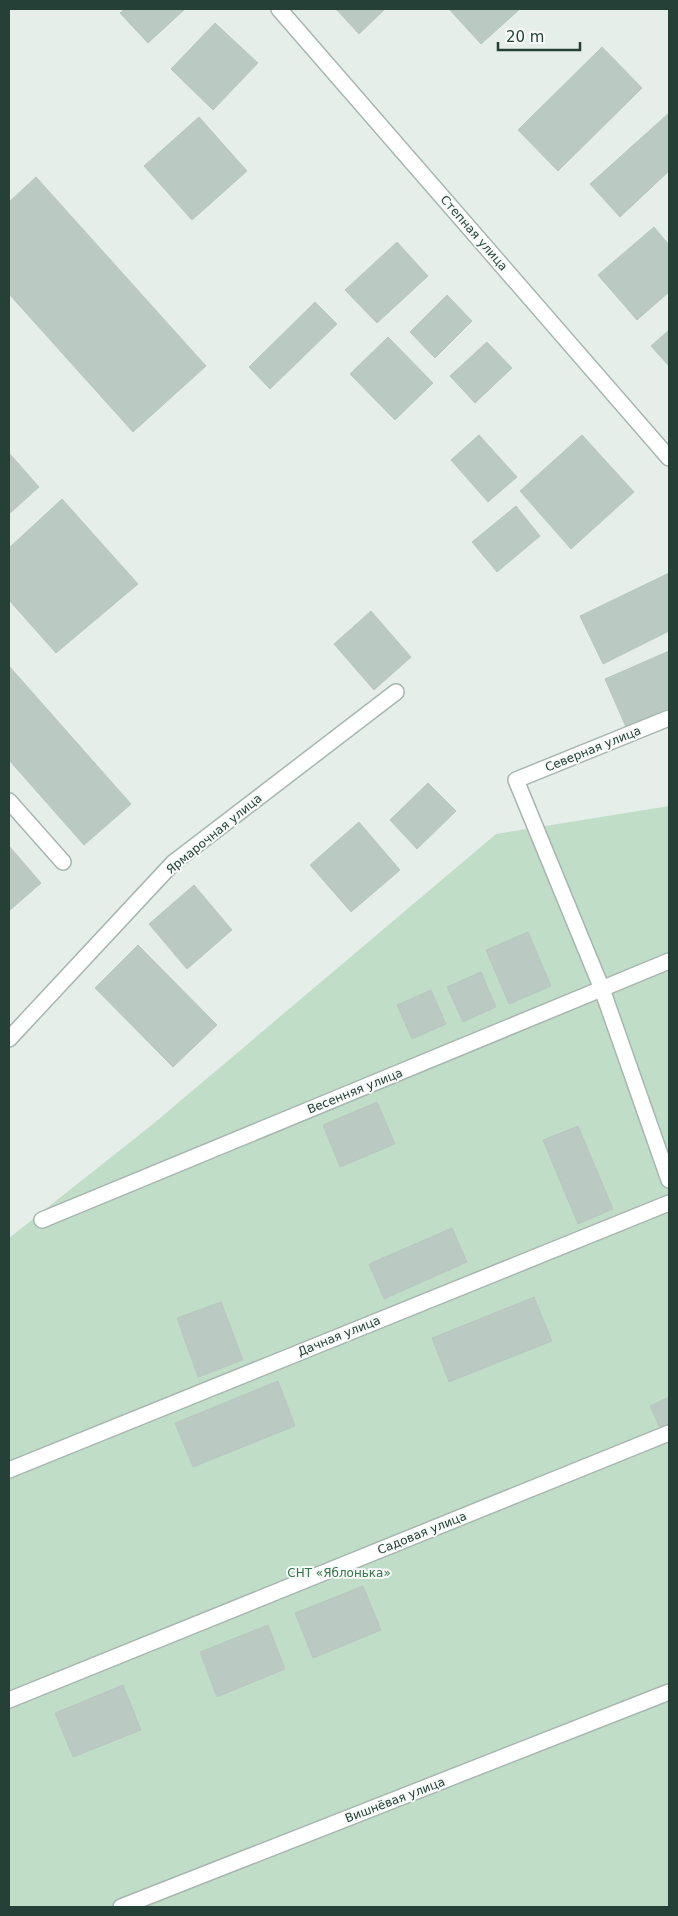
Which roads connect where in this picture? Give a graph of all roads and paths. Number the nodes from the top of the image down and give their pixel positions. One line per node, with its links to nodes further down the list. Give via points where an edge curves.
1 (279, 9): 2 (street, Степная улица)
2 (669, 458)
3 (396, 692): 9 (street, Ярмарочная улица, via 173,863)
4 (669, 718): 8 (street, Северная улица, via 516,780)
5 (9, 801): 6 (street)
6 (63, 862)
7 (669, 962): 8 (street, Весенняя улица)
8 (602, 989): 10 (street); 12 (street, Весенняя улица)
9 (9, 1039)
10 (669, 1180)
11 (669, 1203): 14 (street, Дачная улица)
12 (42, 1220)
13 (669, 1433): 16 (street, Садовая улица)
14 (9, 1470)
15 (669, 1692): 17 (street, Вишнёвая улица)
16 (9, 1700)
17 (121, 1907)

